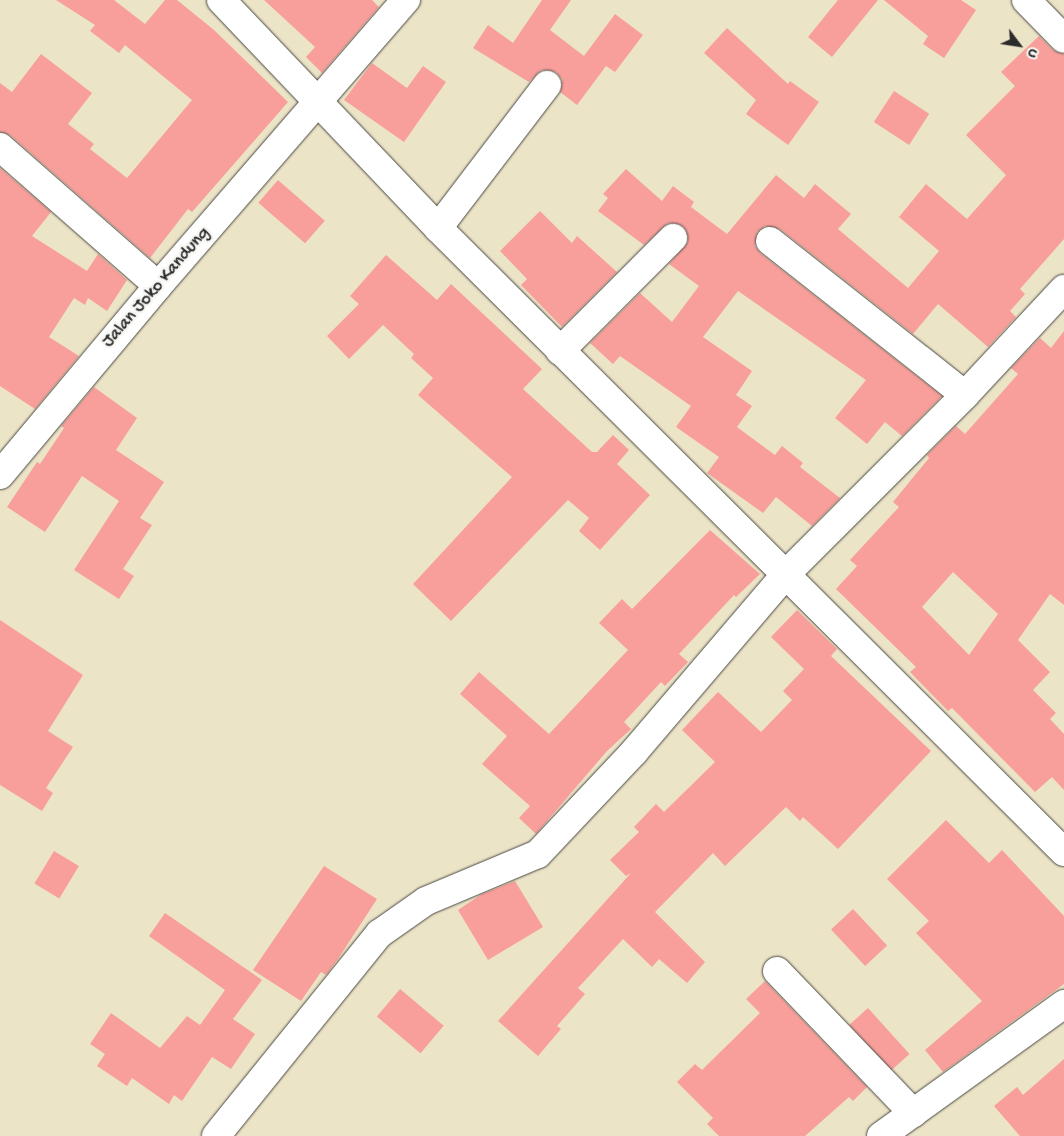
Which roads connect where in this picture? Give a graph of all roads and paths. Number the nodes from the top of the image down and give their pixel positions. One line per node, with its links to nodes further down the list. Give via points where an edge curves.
1 (221, 0): 6 (street)
2 (406, 0): 6 (street, Jalan Joko Kandung)
3 (1026, 0): 4 (street)
4 (1064, 39)
5 (547, 85): 8 (street)
6 (318, 103): 8 (street); 11 (street, Jalan Joko Kandung)
7 (0, 146): 11 (street)
8 (438, 228): 13 (street)
9 (673, 238): 13 (street)
10 (770, 241): 14 (street)
11 (158, 286): 15 (street, Jalan Joko Kandung)
12 (1064, 289): 14 (street)
13 (560, 351): 16 (street)
14 (965, 395): 16 (street)
15 (0, 475)
16 (785, 575): 17 (street); 21 (street, via 634,752 538,854 426,901 379,934)
17 (1064, 852)
18 (777, 971): 20 (street)
19 (1064, 1004): 20 (street)
20 (913, 1113): 22 (street)
21 (216, 1136)
22 (881, 1136)

